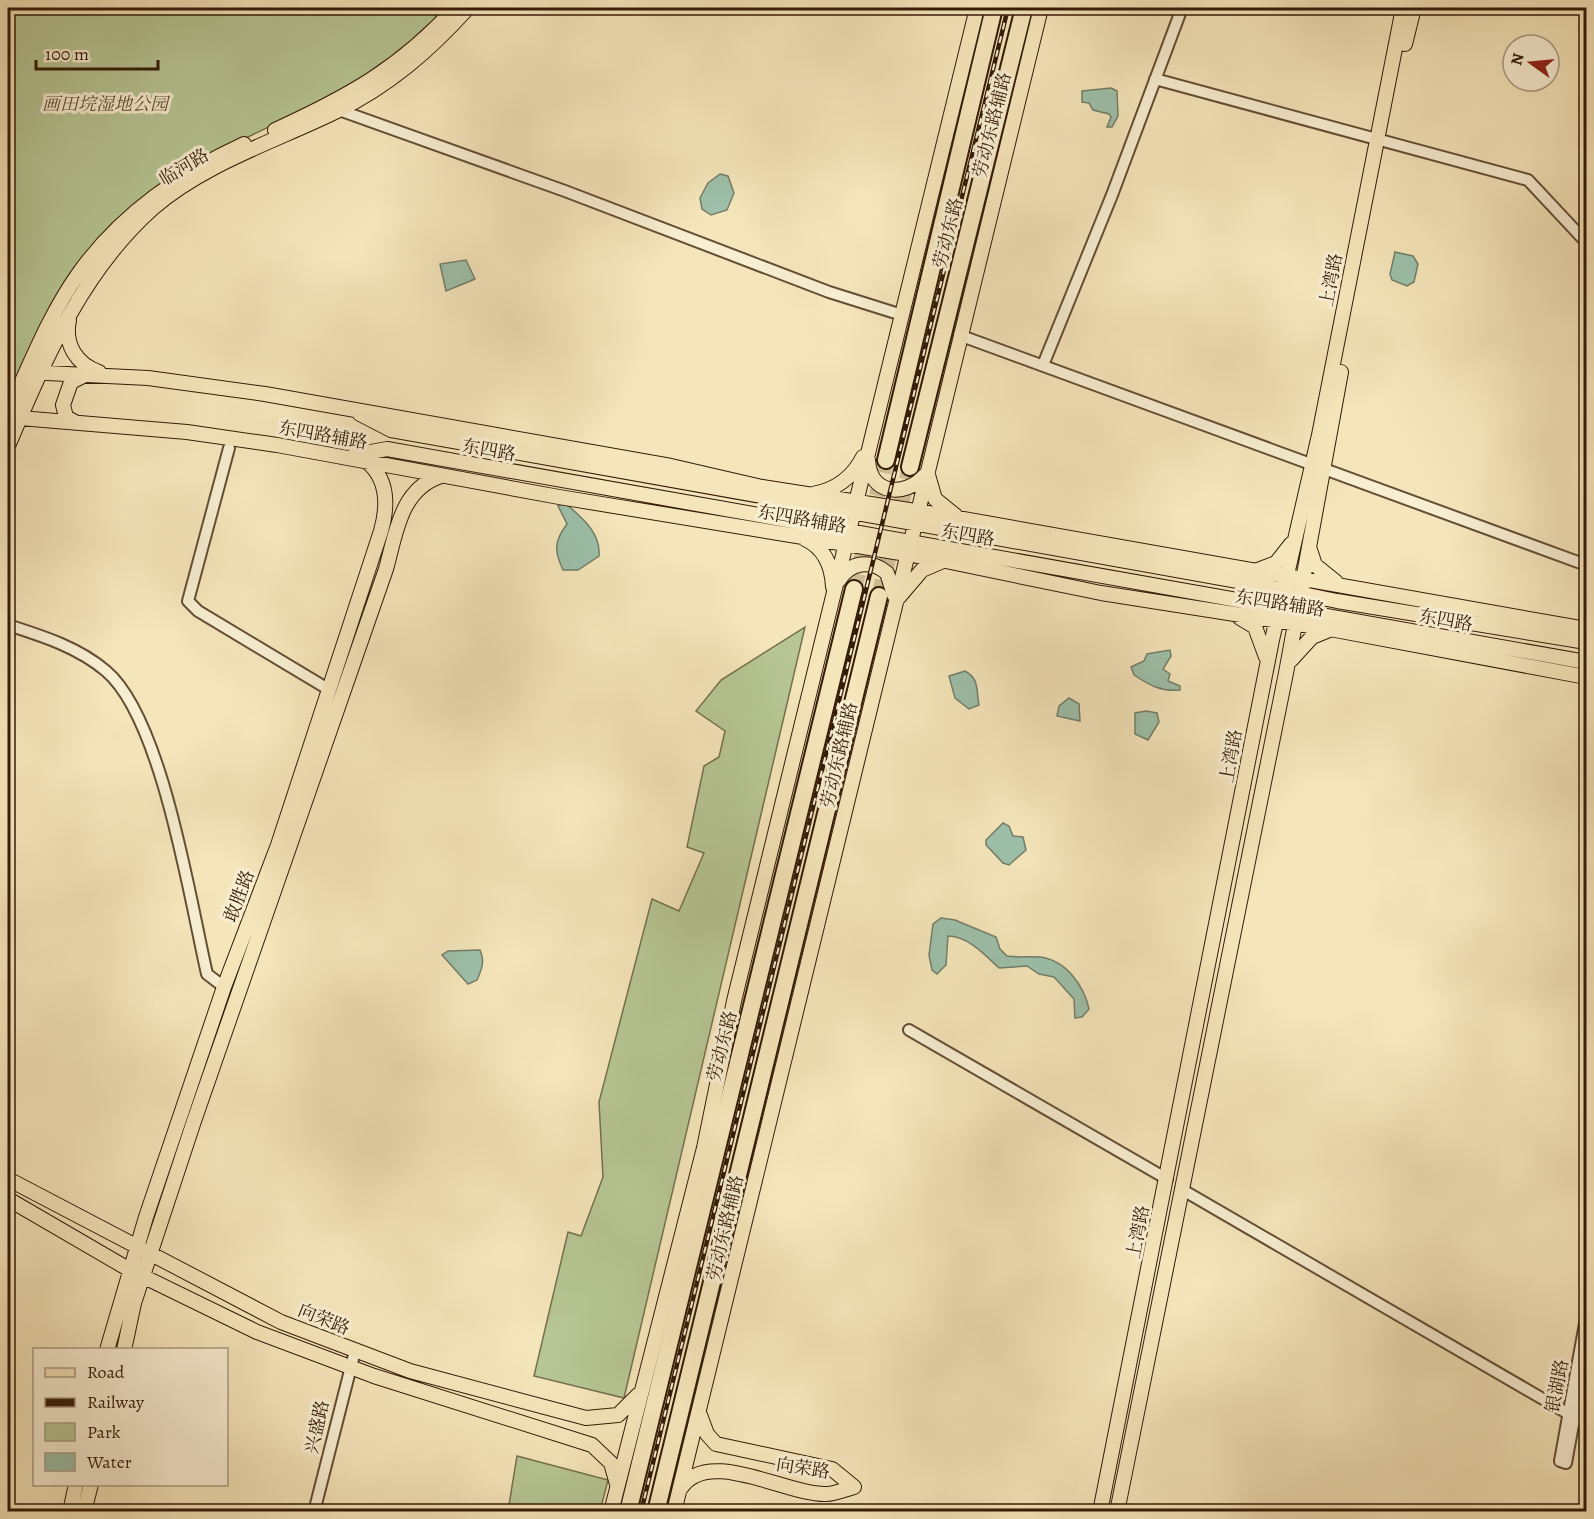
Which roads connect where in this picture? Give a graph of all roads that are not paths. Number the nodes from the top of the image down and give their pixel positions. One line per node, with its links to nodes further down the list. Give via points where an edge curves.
1 (455, 8): 18 (main road, 临河路, via 421,44 363,86 188,171 141,207 100,246 79,274 54,315)
2 (468, 8): 11 (main road, 临河路, via 418,59)
3 (976, 8): 15 (main road)
4 (994, 8): 31 (highway, 劳动东路)
5 (1024, 8): 32 (highway, 劳动东路)
6 (1041, 8): 16 (main road, 劳动东路辅路)
7 (1182, 8): 10 (street)
8 (1403, 8): 12 (main road, 上湾路)
9 (1414, 8): 12 (main road, 上湾路)
10 (1155, 79): 12 (street); 17 (street)
11 (339, 110): 14 (main road, 临河路, via 212,169 169,196 110,255); 15 (street, via 829,292)
12 (1382, 139): 13 (street, via 1528,180); 33 (main road, 上湾路)
13 (1587, 242)
14 (72, 309): 18 (main road, 临河路); 20 (main road, via 67,331 72,350 83,364)
15 (902, 315): 25 (main road)
16 (959, 335): 17 (street); 34 (main road, 劳动东路辅路)
17 (1043, 365): 33 (street)
18 (33, 372): 19 (main road, 东四路辅路); 22 (main road, 临河路)
19 (85, 375): 20 (main road, 东四路辅路); 24 (main road, via 71,382 63,405 66,417)
20 (116, 376): 21 (main road, 东四路辅路, via 190,383)
21 (350, 409): 35 (main road, 东四路辅路); 37 (main road, 东四路, via 391,430)
22 (12, 416): 23 (main road, 东四路辅路); 26 (main road, 临河路)
23 (44, 420): 24 (main road, 东四路辅路); 26 (main road, via 23,429)
24 (76, 423): 29 (main road, 东四路辅路, via 231,437)
25 (873, 436): 28 (main road); 38 (main road, via 852,474)
26 (8, 448)
27 (229, 448): 84 (street, via 188,601)
28 (868, 455): 34 (main road, via 870,470 887,489 909,488); 40 (main road)
29 (343, 456): 30 (main road, 东四路辅路); 39 (main road, 东四路, via 387,449)
30 (364, 460): 36 (main road, 东四路辅路); 84 (main road, 敢胜路, via 383,484 387,500 384,520)
31 (886, 460)
32 (910, 467)
33 (1317, 467): 46 (main road, 上湾路); 48 (main road, 上湾路); 55 (street)
34 (927, 468): 41 (main road, 劳动东路辅路); 42 (main road, via 935,499)
35 (685, 470): 37 (main road); 38 (main road, 东四路辅路)
36 (441, 476): 44 (main road, 东四路辅路); 92 (main road, 敢胜路, via 418,488 404,507)
37 (733, 492): 38 (main road, 东四路)
38 (811, 500): 40 (main road, 东四路); 43 (main road, via 824,515 820,521)
39 (686, 502): 43 (main road, 东四路); 44 (main road)
40 (855, 508): 41 (main road, 东四路); 45 (main road)
41 (915, 518): 42 (main road, 东四路辅路); 51 (main road, 劳动东路辅路); 56 (main road, 东四路)
42 (966, 520): 50 (main road, 东四路辅路)
43 (810, 523): 45 (main road, 东四路)
44 (736, 526): 47 (main road, 东四路辅路)
45 (850, 531): 49 (main road); 51 (main road, 东四路)
46 (1296, 531): 57 (main road, via 1287,552 1276,563); 62 (main road, 上湾路)
47 (801, 537): 49 (main road, 东四路辅路); 67 (main road, via 819,549 831,566)
48 (1309, 542): 59 (main road, 上湾路); 63 (main road, via 1311,558 1319,571)
49 (847, 545): 51 (main road, 东四路辅路); 60 (main road)
50 (1116, 546): 56 (main road); 57 (main road, 东四路辅路)
51 (907, 548): 52 (main road, 东四路); 54 (main road, 东四路辅路); 68 (main road, 劳动东路辅路)
52 (980, 555): 53 (main road, 东四路); 54 (main road)
53 (1001, 559): 61 (main road); 70 (main road, 东四路)
54 (944, 561): 61 (main road, 东四路辅路); 68 (main road, via 930,565)
55 (1587, 565)
56 (1174, 570): 58 (main road, 东四路)
57 (1252, 572): 58 (main road); 62 (main road, 东四路辅路)
58 (1214, 577): 62 (main road, 东四路)
59 (1302, 579): 62 (main road, 东四路辅路); 63 (main road, 东四路辅路); 65 (main road, 上湾路)
60 (838, 583): 67 (main road); 68 (main road, via 850,568 870,564 887,573 892,583)
61 (1052, 583): 69 (main road, 东四路辅路)
62 (1285, 583): 65 (main road, 东四路); 70 (main road, 上湾路)
63 (1346, 586): 66 (main road, 东四路辅路)
64 (854, 589): 115 (highway, 劳动东路)
65 (1300, 594): 71 (main road, 上湾路); 72 (main road, 东四路)
66 (1422, 599): 72 (main road); 75 (main road, 东四路辅路)
67 (833, 602): 101 (main road, via 734,1001 704,1148)
68 (889, 602): 102 (main road, 劳动东路辅路, via 797,1014); 116 (highway)
69 (1230, 614): 70 (main road, 东四路辅路); 81 (main road, via 1255,627 1262,641)
70 (1278, 614): 71 (main road, 东四路); 81 (main road, 上湾路)
71 (1296, 618): 73 (main road, 东四路); 76 (main road, 东四路辅路); 82 (main road, 上湾路)
72 (1464, 621): 78 (main road, 东四路)
73 (1364, 624): 76 (main road); 77 (main road, 东四路)
74 (8, 625): 85 (street, via 62,643 80,654 106,671 133,702 165,787 207,974)
75 (1587, 628)
76 (1330, 629): 79 (main road, 东四路辅路); 82 (main road, via 1304,643)
77 (1412, 632): 79 (main road); 80 (main road, 东四路)
78 (1587, 642)
79 (1455, 653): 83 (main road, 东四路辅路)
80 (1587, 662)
81 (1266, 669): 88 (main road, 上湾路)
82 (1286, 674): 89 (main road, 上湾路)
83 (1587, 677)
84 (328, 689): 85 (main road, 敢胜路, via 278,845)
85 (224, 987): 91 (main road, 敢胜路)
86 (909, 1030): 88 (street)
87 (8, 1179): 91 (main road, 向荣路)
88 (1167, 1179): 118 (main road, 上湾路)
89 (1181, 1189): 103 (street); 119 (main road, 上湾路)
90 (8, 1199): 93 (main road, 向荣路)
91 (137, 1247): 92 (main road, 向荣路); 93 (main road, 敢胜路)
92 (151, 1255): 94 (main road, 敢胜路); 98 (main road, 向荣路, via 281,1322)
93 (130, 1270): 94 (main road, 向荣路); 96 (main road, 敢胜路)
94 (143, 1277): 97 (main road, 敢胜路); 100 (main road, 向荣路, via 257,1332)
95 (1587, 1318): 103 (street, 银湖路)
96 (108, 1348)
97 (125, 1348)
98 (357, 1352): 100 (street, 兴盛路); 101 (main road, 向荣路, via 449,1383 586,1418 618,1415)
99 (1587, 1353): 103 (street, 银湖路)
100 (353, 1368): 108 (main road, 向荣路, via 501,1418 580,1439 604,1453); 112 (street, 兴盛路); 113 (street, 兴盛路)
101 (640, 1391): 108 (main road)
102 (699, 1413): 109 (main road, 劳动东路辅路); 109 (main road, 向荣路, via 707,1434 716,1444 832,1469 854,1487 826,1494 714,1471 690,1477)
103 (1572, 1415): 104 (street); 105 (street, 银湖路)
104 (1587, 1424)
105 (1563, 1462)
106 (76, 1486): 110 (main road)
107 (91, 1486): 111 (main road)
108 (618, 1486): 114 (main road)
109 (680, 1490): 117 (main road, 劳动东路辅路)
110 (70, 1512)
111 (84, 1512)
112 (314, 1512)
113 (321, 1512)
114 (611, 1512)
115 (628, 1512)
116 (656, 1512)
117 (674, 1512)
118 (1100, 1512)
119 (1117, 1512)

